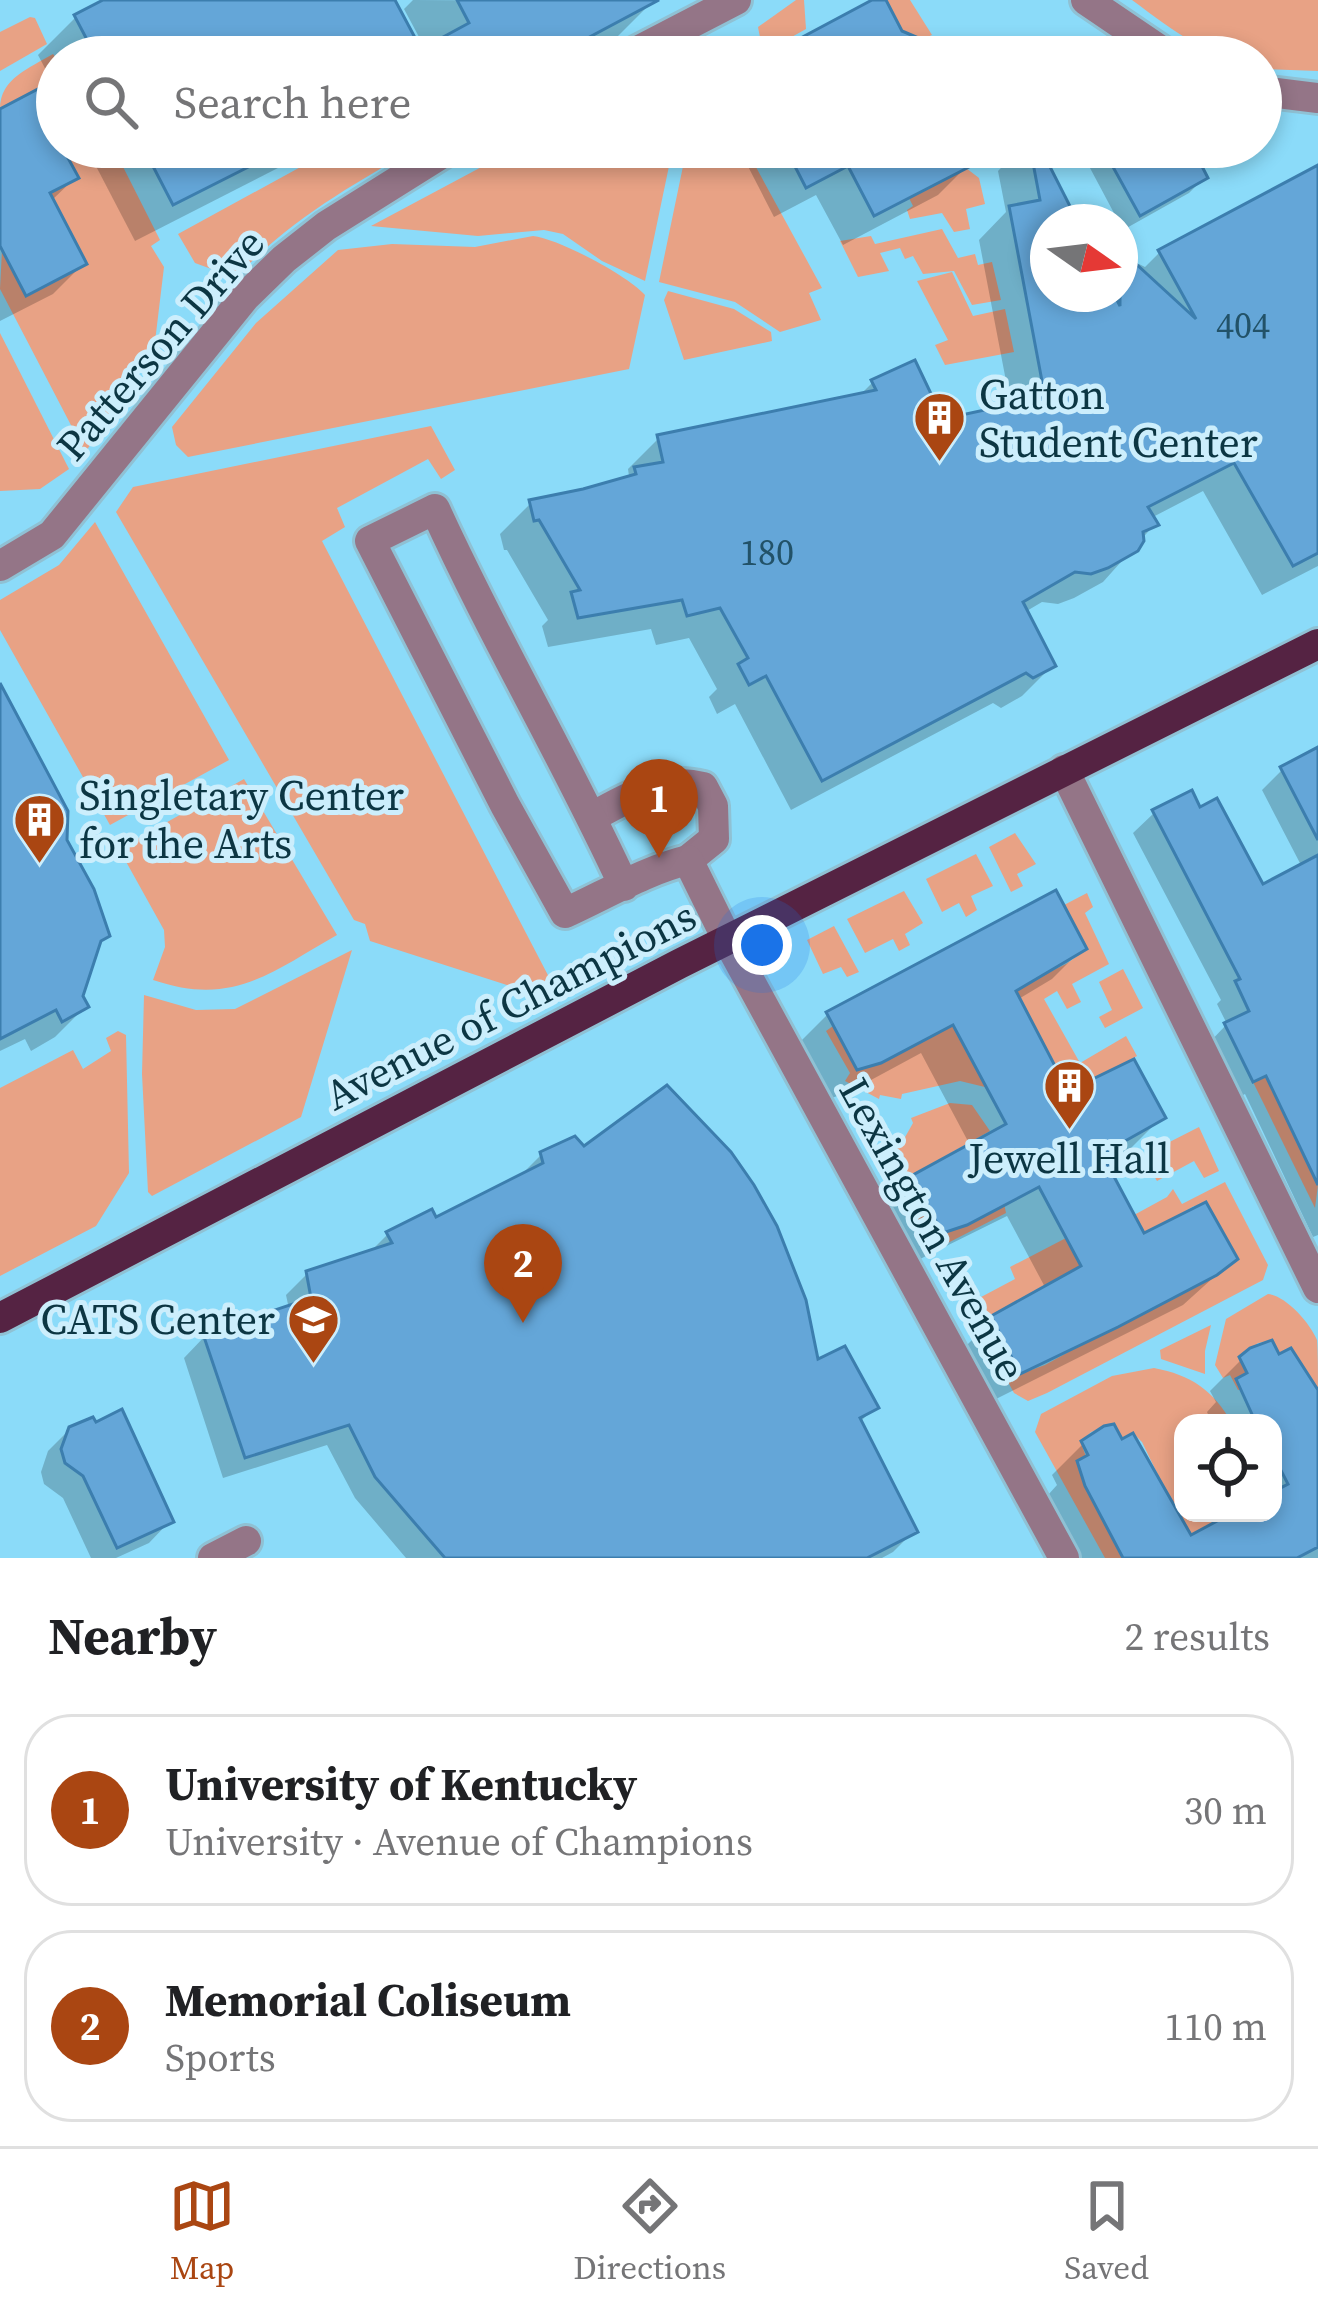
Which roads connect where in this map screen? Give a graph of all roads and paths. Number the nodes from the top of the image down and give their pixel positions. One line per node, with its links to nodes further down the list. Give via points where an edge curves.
1 (736, 0): 3 (street)
2 (1086, 0): 4 (street)
3 (667, 36)
4 (1140, 36)
5 (1282, 94): 6 (street)
6 (1318, 98)
7 (418, 168): 8 (street, Patterson Drive, via 284,259 52,535)
8 (0, 566)
9 (1318, 644): 10 (main road, Avenue of Champions)
10 (1064, 770): 14 (main road, Avenue of Champions); 15 (street)
11 (594, 817): 12 (street, via 640,790 684,782 704,788 714,839); 13 (street); 13 (street, via 436,509 370,541 565,913)
12 (688, 860): 13 (street); 14 (street, Lexington Avenue)
13 (624, 886)
14 (728, 941): 16 (main road, Avenue of Champions); 19 (street, Lexington Avenue)
15 (1316, 1286)
16 (0, 1318)
17 (246, 1541): 18 (street)
18 (213, 1558)
19 (1064, 1558)

